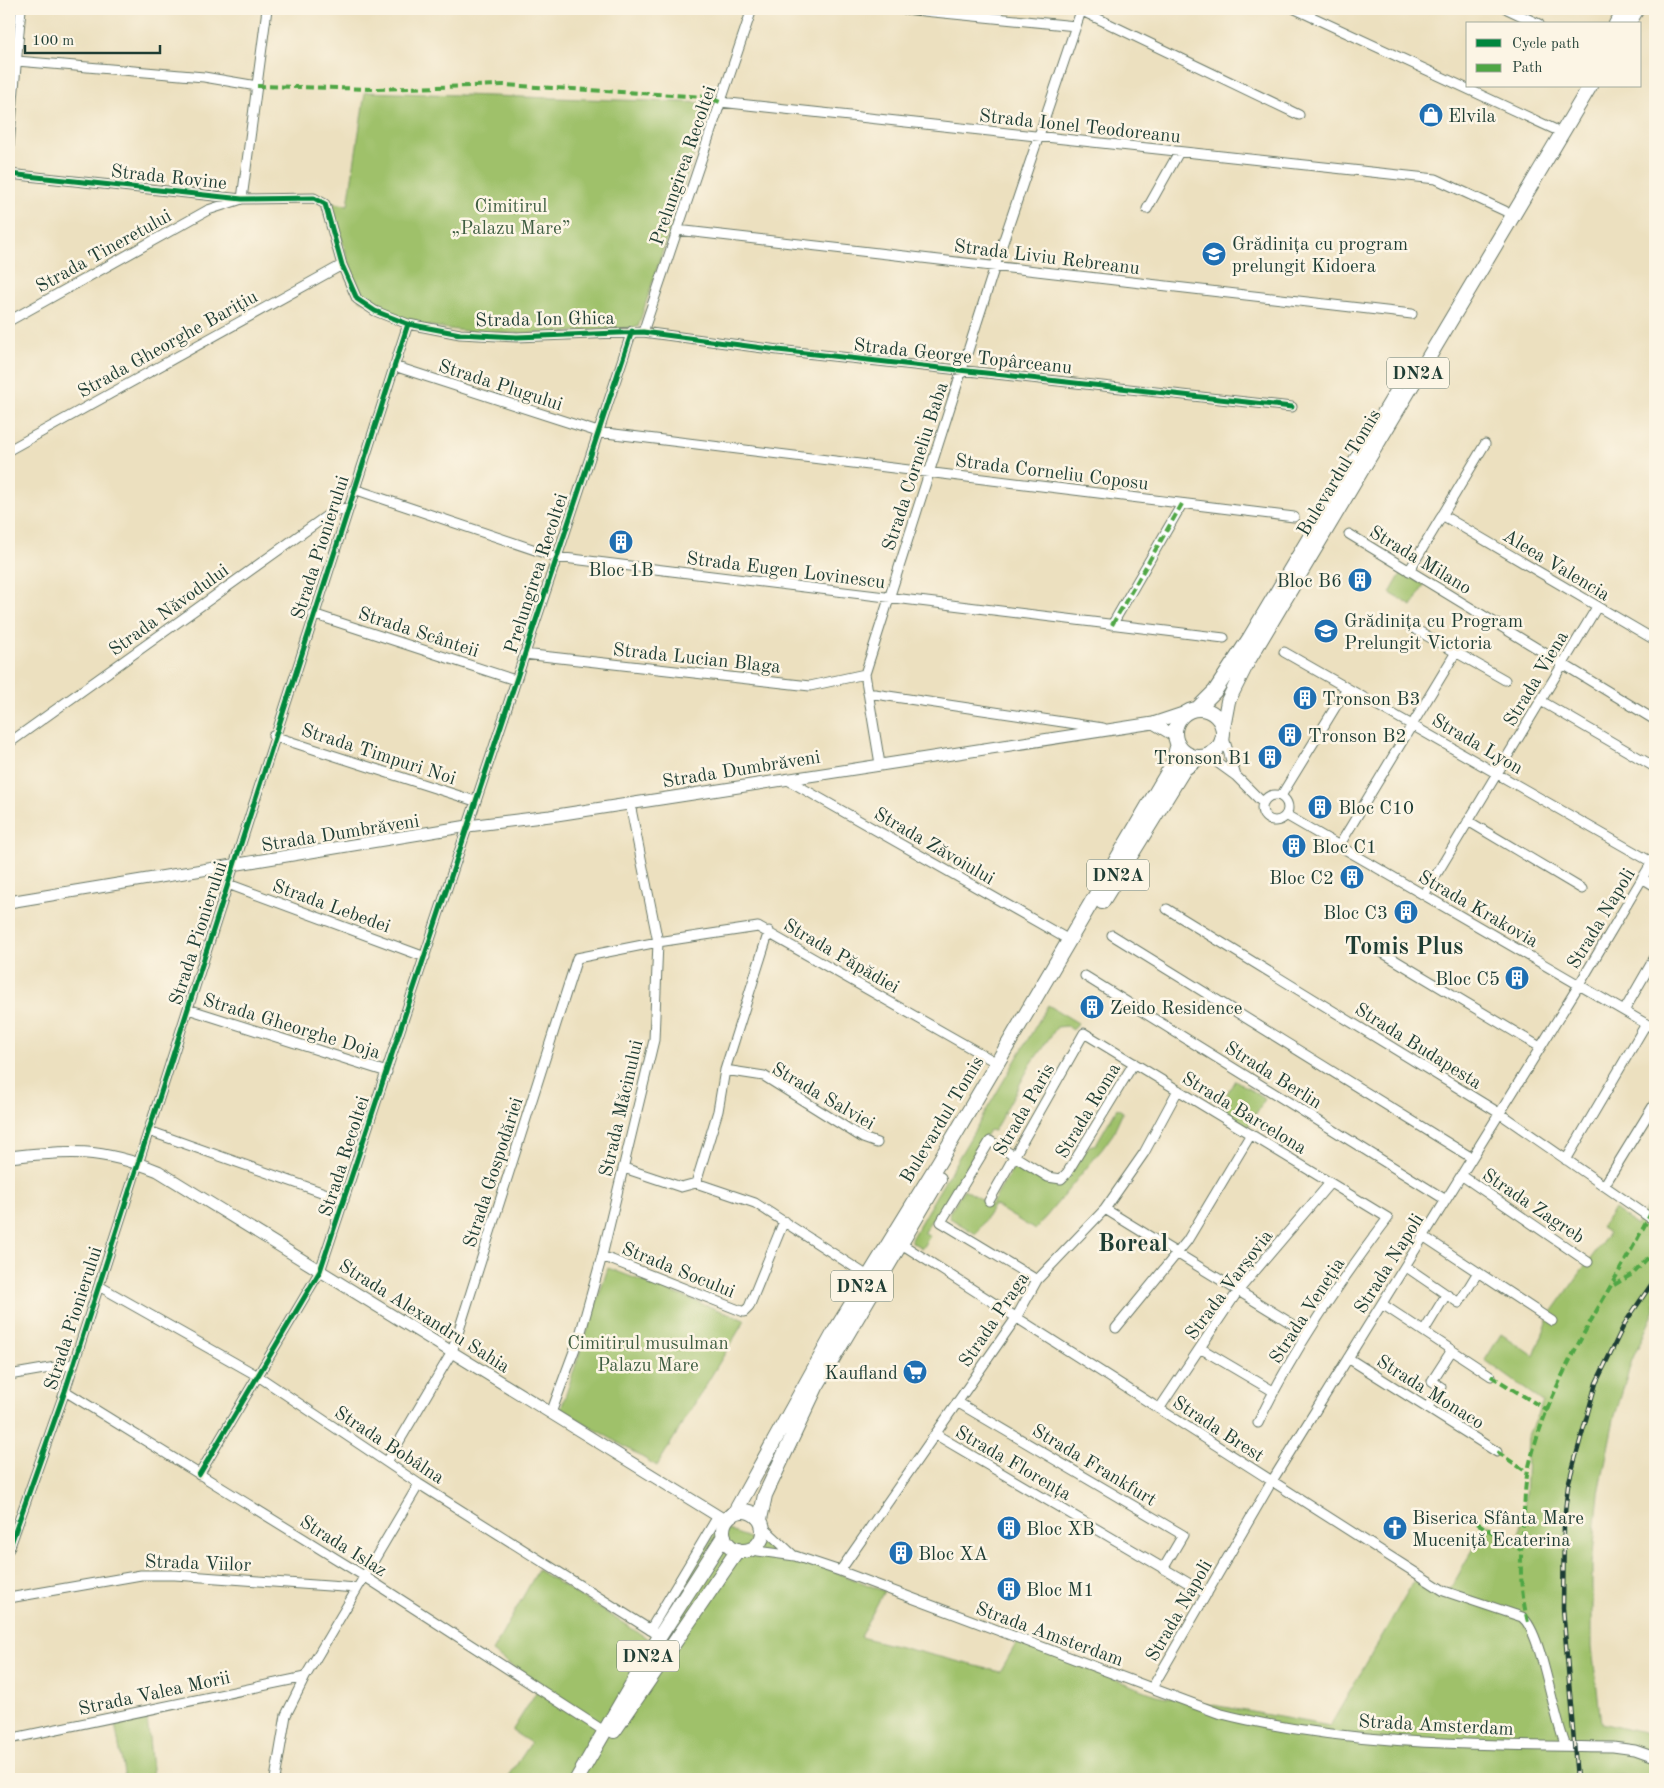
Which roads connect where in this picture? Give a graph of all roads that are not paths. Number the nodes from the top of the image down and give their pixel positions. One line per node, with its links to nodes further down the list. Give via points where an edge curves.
1 (21, 9): 14 (street)
2 (267, 9): 17 (street)
3 (752, 9): 20 (street, Prelungirea Recoltei)
4 (903, 9): 15 (street)
5 (1295, 9): 22 (street)
6 (1507, 9): 10 (street)
7 (1626, 9): 11 (main road)
8 (1637, 9): 12 (main road)
9 (1079, 10): 15 (street, Strada Corneliu Baba); 21 (street)
10 (1534, 22)
11 (1617, 22)
12 (1629, 22)
13 (9, 23): 14 (street)
14 (20, 23): 16 (street)
15 (1076, 26): 23 (street, Strada Corneliu Baba)
16 (17, 61): 17 (street, via 204,77); 24 (street)
17 (257, 86): 27 (street)
18 (1578, 88): 22 (main road, Bulevardul Tomis / DN2A)
19 (1589, 88): 76 (main road, Bulevardul Tomis / DN2A, via 1248,661 1228,701)
20 (720, 102): 23 (street, Strada Ionel Teodoreanu); 31 (street, Prelungirea Recoltei)
21 (1299, 115)
22 (1554, 129): 30 (main road, Bulevardul Tomis / DN2A)
23 (1038, 138): 25 (street, Strada Ionel Teodoreanu); 33 (street, Strada Corneliu Baba)
24 (9, 146)
25 (1179, 152): 29 (street); 30 (street, Strada Ionel Teodoreanu, via 1436,179)
26 (9, 174): 27 (street, Strada Rovine)
27 (242, 199): 28 (street, Strada Rovine, via 314,198); 35 (street, Strada Tineretului, via 208,210)
28 (325, 204): 32 (street, Strada Ion Ghica)
29 (1147, 209)
30 (1505, 211): 71 (main road, Bulevardul Tomis / DN2A, via 1250,639 1215,692)
31 (678, 230): 33 (street, Strada Liviu Rebreanu); 38 (street, Prelungirea Recoltei)
32 (342, 265): 36 (street, Strada Ion Ghica, via 358,300 375,311); 44 (street, Strada Gheorghe Barițiu)
33 (995, 266): 34 (street, Strada Liviu Rebreanu); 40 (street, Strada Corneliu Baba)
34 (1412, 314)
35 (9, 320)
36 (408, 324): 37 (street, Strada Ion Ghica, via 460,334 517,338); 39 (street, Strada Pionierului)
37 (632, 331): 38 (street, Strada George Topârceanu); 42 (street, Prelungirea Recoltei)
38 (643, 332): 40 (street, Strada George Topârceanu)
39 (394, 366): 42 (street, Strada Plugului); 46 (street, Strada Pionierului)
40 (962, 370): 41 (street, Strada George Topârceanu); 45 (street, Strada Corneliu Baba)
41 (1292, 408)
42 (598, 432): 45 (street, Strada Corneliu Coposu); 52 (street, Prelungirea Recoltei)
43 (1485, 444): 49 (street)
44 (9, 450)
45 (929, 472): 47 (street, Strada Corneliu Coposu); 54 (street, Strada Corneliu Baba)
46 (354, 489): 48 (street, Strada Pionierului); 52 (street, Strada Eugen Lovinescu)
47 (1182, 504): 50 (street, Strada Corneliu Coposu); 58 (street)
48 (348, 507): 56 (street, Strada Pionierului); 79 (street, Strada Năvodului, via 332,512)
49 (1442, 515): 53 (street); 55 (street, Aleea Valencia)
50 (1294, 517)
51 (1349, 534): 53 (street, Strada Milano)
52 (556, 557): 54 (street, Strada Eugen Lovinescu); 63 (street, Prelungirea Recoltei)
53 (1409, 571): 64 (street, Strada Milano)
54 (889, 598): 58 (street, Strada Eugen Lovinescu); 65 (street, Strada Corneliu Baba)
55 (1597, 607): 60 (street, Aleea Valencia); 64 (street, Strada Viena)
56 (313, 614): 66 (street, Strada Scânteii); 77 (street, Strada Pionierului)
57 (1406, 624): 62 (street)
58 (1112, 625): 59 (street, Strada Eugen Lovinescu)
59 (1224, 638)
60 (1655, 640)
61 (1284, 652): 68 (street, Strada Lyon)
62 (1456, 652): 67 (street); 74 (street)
63 (524, 654): 65 (street, Strada Lucian Blaga, via 810,686); 66 (street, Prelungirea Recoltei)
64 (1563, 665): 70 (street, Strada Viena); 72 (street, Strada Milano)
65 (865, 674): 69 (street, Strada Corneliu Baba)
66 (516, 680): 87 (street, Prelungirea Recoltei)
67 (1505, 680)
68 (1347, 688): 74 (street, Strada Lyon); 86 (street)
69 (868, 693): 75 (street); 81 (street, Strada Corneliu Baba)
70 (1541, 701): 82 (street); 83 (street, Strada Viena)
71 (1192, 710): 73 (street, Strada Dumbrăveni); 76 (main road, via 1214,713); 78 (main road, DN2A, via 1176,725)
72 (1655, 720)
73 (1154, 723): 75 (street, Strada Dumbrăveni); 78 (street)
74 (1412, 725): 83 (street, Strada Lyon); 93 (street)
75 (1111, 729): 81 (street, Strada Dumbrăveni)
76 (1223, 731): 80 (main road, DN2A, via 1218,747); 84 (street)
77 (273, 736): 87 (street, Strada Timpuri Noi); 95 (street, Strada Pionierului)
78 (1177, 740): 80 (main road, via 1190,755); 105 (main road, Bulevardul Tomis / DN2A, via 1172,765)
79 (9, 743)
80 (1204, 756): 84 (street); 146 (main road, Bulevardul Tomis / DN2A, via 1184,769 1158,807)
81 (880, 764): 85 (street, Strada Dumbrăveni)
82 (1653, 766)
83 (1497, 773): 91 (street, Strada Viena); 94 (street, Strada Lyon)
84 (1236, 776): 88 (street)
85 (786, 779): 89 (street, Strada Dumbrăveni); 105 (street, Strada Zăvoiului)
86 (1281, 796): 88 (street, via 1270,795); 90 (street, via 1288,804)
87 (475, 801): 92 (street, Prelungirea Recoltei)
88 (1262, 802): 90 (street, via 1263,814 1270,820 1279,820)
89 (630, 804): 92 (street, Strada Dumbrăveni); 106 (street, Strada Măcinului)
90 (1286, 815): 93 (street, Strada Krakovia)
91 (1468, 821): 99 (street); 100 (street, Strada Viena)
92 (468, 826): 95 (street, Strada Dumbrăveni); 108 (street, Strada Recoltei)
93 (1339, 846): 100 (street, Strada Krakovia)
94 (1654, 861): 96 (street, Strada Napoli)
95 (235, 865): 97 (street, Strada Pionierului); 101 (street, Strada Dumbrăveni)
96 (1642, 878): 98 (street); 111 (street, Strada Napoli)
97 (228, 884): 108 (street, Strada Lebedei); 112 (street, Strada Pionierului)
98 (1655, 886)
99 (1582, 889)
100 (1424, 895): 111 (street, Strada Krakovia)
101 (9, 902)
102 (1167, 909): 124 (street, Strada Budapesta)
103 (769, 932): 106 (street, Strada Păpădiei, via 758,927); 118 (street, Strada Păpădiei); 120 (street)
104 (1112, 935): 130 (street, Strada Berlin)
105 (1069, 940): 118 (main road, Bulevardul Tomis / DN2A)
106 (658, 942): 133 (street, Strada Măcinului, via 654,1040); 166 (street, Strada Gospodăriei, via 578,958)
107 (1378, 950): 117 (street)
108 (425, 957): 121 (street, Strada Recoltei)
109 (1655, 957): 113 (street)
110 (1085, 976): 139 (street, Strada Berlin)
111 (1579, 985): 113 (street, Strada Krakovia); 117 (street, Strada Napoli)
112 (188, 1009): 121 (street, Strada Gheorghe Doja); 125 (street, Strada Pionierului)
113 (1624, 1011): 114 (street, Strada Krakovia)
114 (1646, 1024): 115 (street, Strada Krakovia); 131 (street)
115 (1655, 1029)
116 (1084, 1033): 119 (street, Strada Barcelona); 128 (street, Strada Paris)
117 (1540, 1047): 124 (street, Strada Napoli)
118 (997, 1063): 153 (main road, Bulevardul Tomis / DN2A)
119 (1134, 1063): 122 (street, Strada Barcelona); 128 (street, Strada Roma, via 1073,1165 1061,1179 1048,1177)
120 (725, 1070): 127 (street, Strada Salviei, via 764,1076 863,1138); 135 (street, via 718,1110)
121 (387, 1072): 138 (street, Strada Recoltei)
122 (1178, 1090): 126 (street, Strada Barcelona); 141 (street, Strada Praga, via 1144,1153)
123 (1655, 1103): 137 (street)
124 (1499, 1113): 130 (street, Strada Napoli); 131 (street, Strada Budapesta)
125 (148, 1131): 132 (street, Strada Pionierului); 138 (street)
126 (1251, 1134): 136 (street, Strada Barcelona); 147 (street, via 1187,1241)
127 (877, 1143)
128 (1015, 1156): 140 (street, Strada Paris); 154 (street, via 990,1141 941,1222)
129 (9, 1157): 132 (street, Strada Alexandru Sahia, via 86,1151)
130 (1472, 1158): 134 (street, Strada Napoli)
131 (1566, 1160): 137 (street, Strada Budapesta)
132 (138, 1163): 151 (street, Strada Alexandru Sahia, via 158,1171); 155 (street, Strada Pionierului)
133 (624, 1168): 135 (street, via 682,1187); 148 (street, Strada Măcinului)
134 (1461, 1176): 139 (street, Strada Napoli); 149 (street, Strada Zagreb)
135 (696, 1183): 144 (street, via 755,1203)
136 (1330, 1183): 143 (street, Strada Barcelona); 156 (street, Strada Varșovia)
137 (1604, 1186): 142 (street, Strada Budapesta)
138 (344, 1200): 151 (street, Strada Recoltei)
139 (1446, 1200): 145 (street, Strada Napoli)
140 (989, 1201)
141 (1105, 1209): 147 (street); 154 (street, Strada Praga)
142 (1649, 1217)
143 (1388, 1218): 163 (street, Strada Veneția)
144 (784, 1222): 148 (street, Strada Socului, via 749,1307 744,1312); 153 (street)
145 (1423, 1236): 150 (street, Strada Napoli); 152 (street)
146 (900, 1243): 159 (street, Strada Brest); 186 (main road, Bulevardul Tomis / DN2A, via 816,1387 765,1495)
147 (1176, 1253): 156 (street); 161 (street)
148 (602, 1256): 177 (street, Strada Măcinului, via 580,1335)
149 (1588, 1262)
150 (1405, 1266): 157 (street); 158 (street, Strada Napoli)
151 (320, 1271): 166 (street, Strada Alexandru Sahia); 170 (street, Strada Recoltei)
152 (1478, 1272): 157 (street, via 1459,1303); 160 (street)
153 (868, 1276): 185 (main road, Bulevardul Tomis / DN2A, via 791,1408 755,1480)
154 (1037, 1280): 159 (street, Strada Praga)
155 (98, 1286): 168 (street, Strada Pionierului); 170 (street, Strada Bobâlna)
156 (1238, 1291): 163 (street); 164 (street, Strada Varșovia)
157 (1446, 1295): 162 (street)
158 (1382, 1304): 162 (street); 167 (street, Strada Napoli)
159 (1016, 1318): 174 (street, Strada Praga); 176 (street, Strada Brest)
160 (1552, 1321)
161 (1116, 1328)
162 (1424, 1331): 165 (street)
163 (1307, 1333): 173 (street, Strada Veneția)
164 (1200, 1348): 173 (street); 176 (street, Strada Varșovia)
165 (1452, 1350): 171 (street); 175 (street, via 1432,1382 1441,1387)
166 (452, 1352): 177 (street, Strada Alexandru Sahia); 181 (street, Strada Gospodăriei)
167 (1348, 1358): 175 (street, Strada Monaco); 183 (street, Strada Napoli)
168 (73, 1364): 169 (street); 172 (street, Strada Pionierului)
169 (9, 1375)
170 (258, 1376): 181 (street, Strada Bobâlna); 182 (street, Strada Recoltei)
171 (1491, 1376)
172 (65, 1390): 182 (street, Strada Islaz); 188 (street, Strada Pionierului)
173 (1274, 1391): 178 (street, Strada Veneția)
174 (957, 1402): 179 (street, Strada Praga); 191 (street, Strada Frankfurt, via 1183,1535)
175 (1427, 1408): 180 (street, Strada Monaco)
176 (1159, 1409): 183 (street, Strada Brest)
177 (552, 1413): 185 (street, Strada Alexandru Sahia)
178 (1258, 1423)
179 (935, 1434): 191 (street, Strada Florența); 192 (street, Strada Praga)
180 (1496, 1452)
181 (387, 1462): 184 (street, Strada Bobâlna)
182 (200, 1475): 193 (street, Strada Islaz)
183 (1272, 1481): 195 (street, Strada Napoli); 202 (street, Strada Brest, via 1444,1591 1522,1617 1528,1622 1559,1732)
184 (419, 1484): 193 (street); 197 (street, Strada Bobâlna)
185 (726, 1516): 186 (main road, via 744,1511 753,1513); 187 (main road); 197 (street)
186 (762, 1523): 189 (main road, via 763,1536 758,1544); 190 (street, Strada Amsterdam)
187 (724, 1536): 189 (main road, via 731,1547); 197 (main road, DN2A)
188 (9, 1549)
189 (744, 1550): 190 (street, Strada Amsterdam); 206 (main road, DN2A, via 609,1738)
190 (795, 1556): 192 (street, Strada Amsterdam)
191 (1163, 1569): 195 (street, Strada Florența)
192 (840, 1571): 199 (street, Strada Amsterdam)
193 (364, 1576): 194 (street); 200 (street, Strada Islaz)
194 (357, 1588): 196 (street, Strada Viilor, via 141,1575); 198 (street)
195 (1207, 1594): 199 (street, Strada Napoli)
196 (9, 1598)
197 (655, 1633): 200 (main road, DN2A)
198 (305, 1677): 201 (street, Strada Valea Morii); 204 (street, via 286,1715)
199 (1152, 1688): 202 (street, Strada Amsterdam, via 1218,1713 1322,1734 1388,1740)
200 (604, 1732): 205 (main road, DN2A)
201 (9, 1739)
202 (1566, 1746): 203 (street, Strada Amsterdam, via 1613,1747)
203 (1655, 1757)
204 (275, 1779)
205 (576, 1779)
206 (585, 1779)

